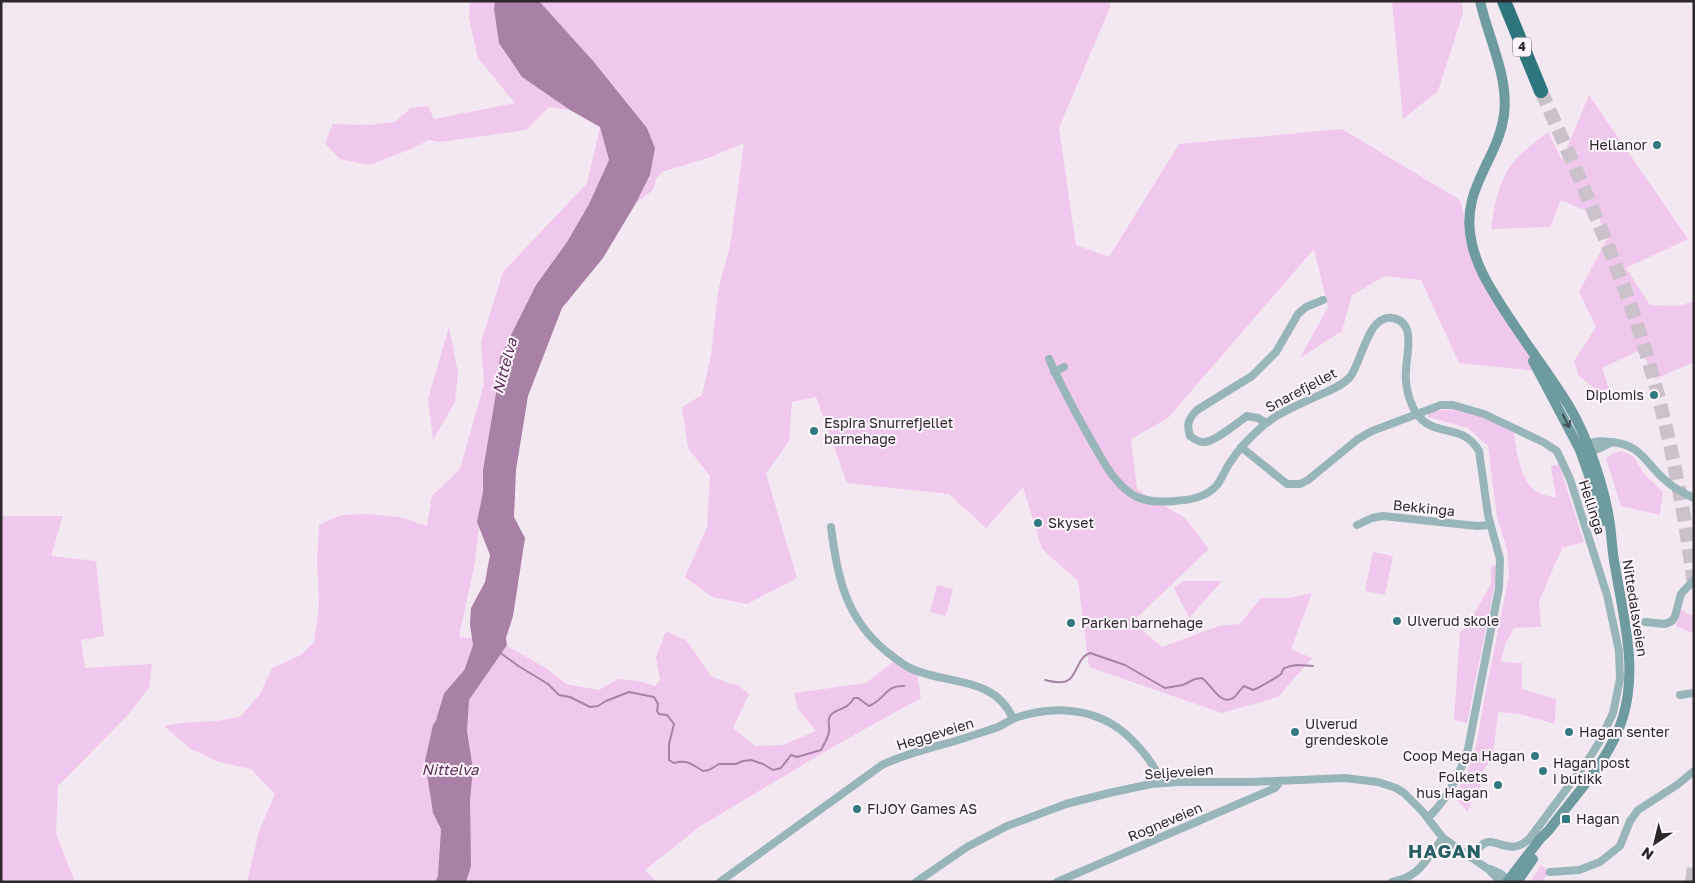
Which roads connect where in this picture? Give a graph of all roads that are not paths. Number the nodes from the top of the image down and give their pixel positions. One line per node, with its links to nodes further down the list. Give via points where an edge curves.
1 (1480, 1): 11 (main road, Nittedalsveien, via 1501,76 1504,112 1497,139 1473,194 1470,216 1474,254 1560,411)
2 (1504, 1): 3 (highway, 4)
3 (1542, 92)
4 (1323, 300): 9 (street, via 1298,314 1276,352 1252,376 1197,410 1188,428 1190,436 1206,442 1247,416)
5 (1049, 359): 7 (street, Snarefjellet)
6 (1064, 367): 7 (street)
7 (1054, 372): 10 (street, Snarefjellet, via 1102,461 1119,482 1138,497 1163,502 1203,496 1216,487)
8 (1416, 414): 9 (street, Snarefjellet, via 1406,384 1408,332 1400,321 1388,318 1374,325 1358,364 1342,384); 10 (street, Hellinga, via 1358,439 1308,480 1294,485 1285,483); 14 (street, via 1425,424 1463,435 1477,447); 26 (street, Hellinga, via 1441,405 1460,406 1499,420 1557,451 1570,479 1606,594 1618,651 1620,678 1616,705 1592,755 1527,841 1511,847 1486,842)
9 (1266, 423): 10 (street, Snarefjellet)
10 (1241, 447)
11 (1585, 448): 12 (street, via 1613,442 1636,449 1669,484); 28 (main road, Nittedalsveien, via 1611,546 1629,652 1627,700 1618,731 1606,753 1549,830 1545,841)
12 (1694, 498)
13 (1358, 525): 14 (street, Bekkinga, via 1383,516)
14 (1490, 525): 24 (street, via 1501,569 1470,742 1451,788)
15 (831, 528): 20 (street, via 841,586 856,618 871,637 914,670 994,693)
16 (1694, 580): 17 (street, via 1680,594 1672,621 1665,624)
17 (1645, 622)
18 (1694, 693): 19 (street)
19 (1680, 695)
20 (1013, 719): 23 (street, Heggeveien, via 1062,709 1097,717 1132,740 1153,766); 29 (street, Heggeveien, via 991,730 906,754 882,765)
21 (1694, 771): 27 (street, via 1638,810 1620,846 1600,862 1579,870)
22 (1281, 781): 23 (street, Seljeveien); 24 (street, Seljeveien, via 1345,778 1378,782 1404,793); 31 (street, Rogneveien, via 1275,788)
23 (1161, 783): 30 (street, Seljeveien, via 1066,804 1026,818 967,847)
24 (1428, 818): 25 (street, Seljeveien)
25 (1443, 838): 26 (street, Seljeveien); 32 (street, via 1422,866 1404,879)
26 (1472, 858): 28 (street, Seljeveien)
27 (1550, 872)
28 (1509, 881)
29 (720, 882)
30 (916, 882)
31 (1057, 882)
32 (1392, 882)

